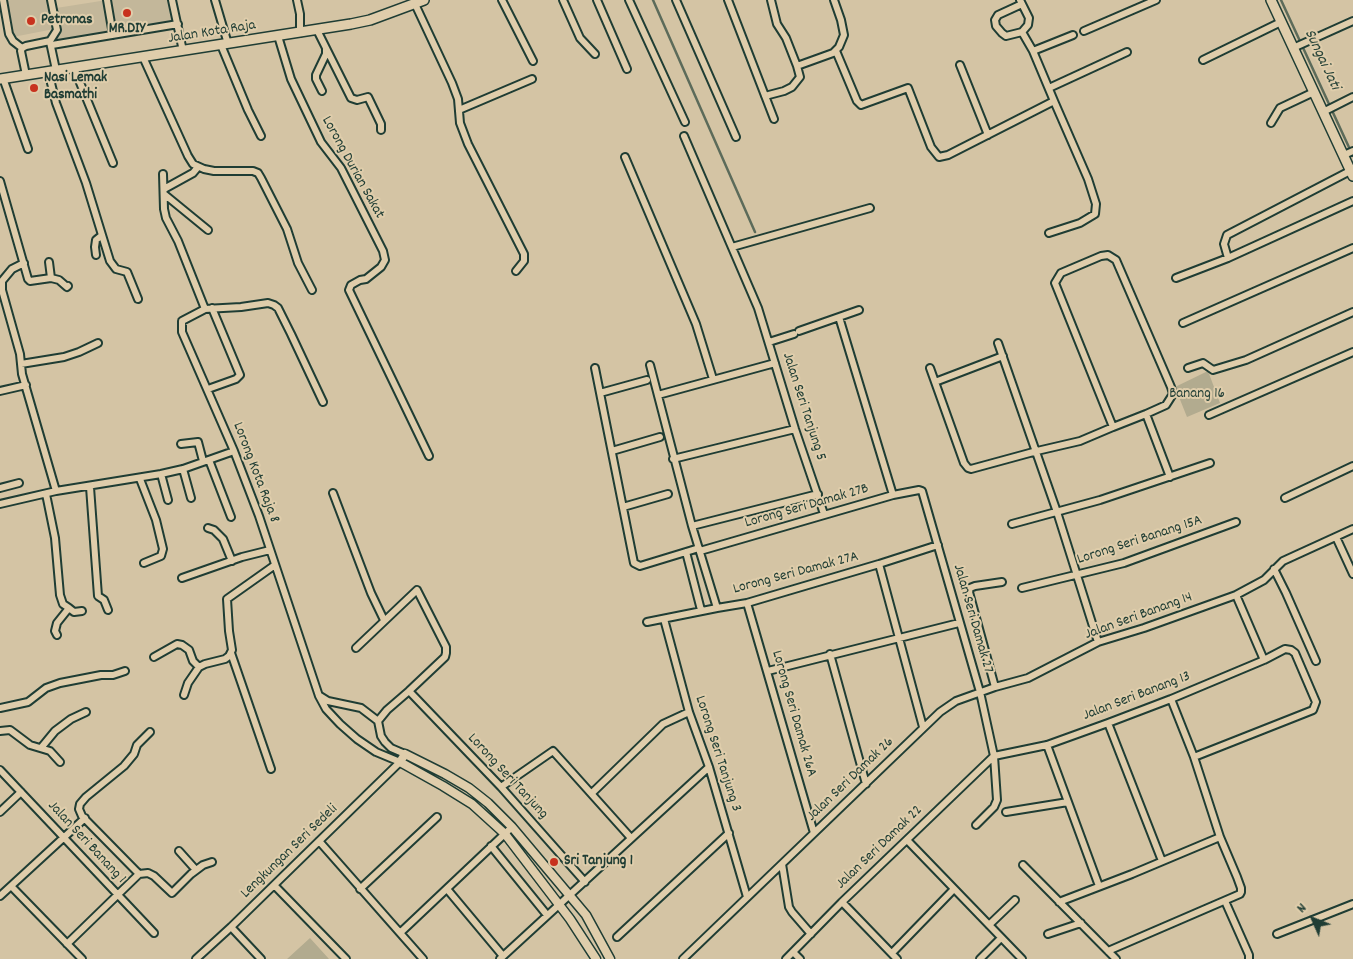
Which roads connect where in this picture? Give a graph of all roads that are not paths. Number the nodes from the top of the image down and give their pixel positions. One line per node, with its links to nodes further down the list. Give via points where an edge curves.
1 (3, 0): 33 (street, via 10,34)
2 (51, 0): 30 (street, via 57,30)
3 (107, 0): 27 (street)
4 (172, 0): 22 (street)
5 (215, 0): 31 (street)
6 (297, 0): 26 (street)
7 (424, 0): 19 (main road, Jalan Kota Raja)
8 (502, 0): 42 (street)
9 (563, 0): 39 (street, via 580,38)
10 (596, 0): 46 (street)
11 (629, 0): 60 (street)
12 (676, 0): 66 (street)
13 (728, 0): 54 (street)
14 (771, 0): 44 (street, via 777,24)
15 (834, 0): 36 (street, via 844,35)
16 (1156, 0): 24 (street)
17 (1271, 0): 21 (main road)
18 (1021, 2): 25 (street, via 1029,18); 25 (street, via 995,20 996,26 1006,36)
19 (415, 4): 23 (main road, Jalan Kota Raja, via 370,20); 58 (street, via 452,83)
20 (1353, 21): 32 (street)
21 (1281, 22): 32 (main road); 41 (street)
22 (178, 24): 27 (street); 35 (street)
23 (317, 30): 26 (main road, Jalan Kota Raja); 34 (street)
24 (1084, 31)
25 (1022, 32): 37 (street)
26 (300, 33): 29 (main road, Jalan Kota Raja)
27 (113, 35): 30 (street)
28 (1073, 35): 37 (street)
29 (278, 36): 31 (main road, Jalan Kota Raja); 128 (street, Lorong Durian Sakat, via 291,79 325,149 341,168 383,251 386,260 381,266 366,279 351,285 349,290)
30 (51, 43): 33 (street); 47 (street)
31 (224, 44): 35 (main road, Jalan Kota Raja); 64 (street)
32 (1298, 46): 53 (main road)
33 (22, 48): 48 (street)
34 (326, 49): 52 (street, via 316,75); 62 (street, via 352,98 368,97)
35 (183, 51): 40 (main road, Jalan Kota Raja)
36 (836, 51): 44 (street); 63 (street, via 861,104 908,88 931,147 939,156 948,155)
37 (1033, 51): 51 (street)
38 (1127, 52): 51 (street)
39 (595, 54)
40 (143, 57): 45 (main road, Jalan Kota Raja); 71 (street, via 188,156)
41 (1203, 60)
42 (533, 61)
43 (960, 65): 63 (street)
44 (797, 66): 54 (street, via 800,77 792,87)
45 (74, 68): 47 (main road, Jalan Kota Raja); 70 (street)
46 (627, 69)
47 (52, 71): 48 (main road, Jalan Kota Raja); 80 (street, via 56,103 86,183)
48 (26, 75): 49 (main road, Jalan Kota Raja)
49 (2, 78): 67 (street)
50 (532, 79): 58 (street)
51 (1049, 88): 56 (street)
52 (322, 92)
53 (1314, 92): 57 (main road); 61 (street, via 1280,108)
54 (765, 96): 59 (street)
55 (1353, 96): 57 (street)
56 (1054, 101): 63 (street); 79 (street, via 1096,204 1095,214 1080,223)
57 (1329, 109): 68 (main road)
58 (459, 110): 87 (street, via 468,144 524,254 524,261)
59 (774, 119)
60 (685, 122)
61 (1271, 122)
62 (381, 130)
63 (988, 135)
64 (261, 136)
65 (684, 136): 81 (street, Jalan Seri Tanjung 5)
66 (736, 137)
67 (28, 149)
68 (1348, 153): 72 (main road)
69 (625, 157): 110 (street, via 696,324)
70 (112, 163)
71 (198, 167): 75 (street); 91 (street, via 258,173 287,228 298,262)
72 (1352, 173): 84 (street, via 1227,235 1224,244)
73 (163, 174): 75 (street)
74 (0, 181): 86 (street)
75 (164, 191): 78 (street); 94 (street, via 166,218)
76 (1353, 201): 84 (street)
77 (870, 208): 81 (street)
78 (208, 230)
79 (1049, 233)
80 (101, 236): 83 (street, via 96,240); 92 (street, via 112,265 127,272)
81 (732, 247): 99 (street, Jalan Seri Tanjung 5)
82 (1353, 248): 98 (street)
83 (96, 255)
84 (1228, 258): 89 (street)
85 (49, 262): 88 (street)
86 (24, 263): 88 (street, via 28,280); 105 (street, via 12,269 2,282)
87 (516, 271)
88 (51, 278): 90 (street)
89 (1176, 278)
90 (68, 286)
91 (312, 290)
92 (138, 299)
93 (212, 308): 94 (street, Lorong Kota Raja 8); 114 (street, via 240,375); 118 (street, Lorong Kota Raja 8, via 268,303 278,308)
94 (205, 309): 114 (street, Lorong Kota Raja 8, via 182,321 181,328)
95 (859, 310): 97 (street)
96 (1353, 312): 109 (street, via 1246,360 1213,370 1203,363)
97 (839, 317): 99 (street); 146 (street)
98 (1183, 323)
99 (769, 342): 104 (street, Jalan Seri Tanjung 5)
100 (98, 343): 105 (street, via 64,357)
101 (998, 343): 103 (street)
102 (1353, 352): 120 (street)
103 (1003, 356): 112 (street); 127 (street)
104 (775, 363): 110 (street); 122 (street, Jalan Seri Tanjung 5)
105 (21, 364): 113 (street)
106 (650, 364): 117 (street, Lorong Seri Damak 27A)
107 (595, 368): 116 (street)
108 (930, 368): 112 (street)
109 (1188, 368)
110 (713, 379): 117 (street)
111 (647, 380): 116 (street)
112 (935, 382): 127 (street, via 968,468)
113 (26, 385): 115 (street); 141 (street)
114 (208, 389): 125 (street, Lorong Kota Raja 8)
115 (0, 391)
116 (600, 394): 126 (street)
117 (658, 395): 129 (street, Lorong Seri Damak 27A)
118 (323, 402)
119 (1146, 414): 121 (street); 121 (street, via 1166,405 1173,394 1172,388 1116,260 1108,255 1101,256 1062,273 1055,283); 135 (street)
120 (1209, 415)
121 (1114, 427): 127 (street, via 1080,441)
122 (795, 429): 129 (street); 145 (street, Jalan Seri Tanjung 5)
123 (660, 437): 126 (street)
124 (181, 444): 130 (street, via 198,442)
125 (234, 451): 130 (street); 162 (street, Lorong Kota Raja 8)
126 (612, 451): 151 (street)
127 (1037, 451): 152 (street)
128 (429, 456)
129 (673, 459): 157 (street, Lorong Seri Damak 27A)
130 (206, 460): 133 (street); 154 (street)
131 (1210, 463): 135 (street)
132 (1353, 466): 148 (street)
133 (183, 469): 134 (street); 147 (street)
134 (161, 474): 136 (street); 149 (street)
135 (1170, 476): 152 (street)
136 (140, 478): 138 (street); 166 (street, via 163,549 161,556)
137 (19, 483): 139 (street)
138 (90, 487): 141 (street); 179 (street, via 98,596 104,600)
139 (0, 488)
140 (921, 490): 146 (street, Lorong Seri Damak 27B); 161 (street, Jalan Seri Damak 27)
141 (56, 491): 143 (street)
142 (333, 493): 183 (street)
143 (46, 494): 150 (street); 177 (street, via 55,538 60,595 63,604)
144 (668, 494): 151 (street)
145 (818, 494): 153 (street, Jalan Seri Tanjung 5); 157 (street)
146 (893, 495): 153 (street, Lorong Seri Damak 27B)
147 (190, 498)
148 (1285, 498)
149 (168, 500)
150 (0, 504)
151 (623, 507): 164 (street, Lorong Seri Damak 27B, via 634,563 640,566)
152 (1057, 512): 156 (street); 171 (street)
153 (824, 514): 163 (street, Lorong Seri Damak 27B)
154 (231, 517)
155 (1236, 522): 171 (street, Lorong Seri Banang 15A, via 1124,563)
156 (1012, 524)
157 (692, 526): 163 (street, Lorong Seri Damak 27A)
158 (208, 528): 165 (street, via 223,538)
159 (1353, 529): 160 (street, Jalan Seri Banang 14)
160 (1336, 538): 169 (street, Jalan Seri Banang 14, via 1283,561); 170 (street)
161 (938, 545): 167 (street, Lorong Seri Damak 27A); 185 (street, Jalan Seri Damak 27)
162 (270, 550): 165 (street); 168 (street, Lorong Kota Raja 8)
163 (700, 550): 164 (street, Lorong Seri Damak 27B); 178 (street, Lorong Seri Damak 27A)
164 (686, 552): 180 (street)
165 (232, 561): 172 (street)
166 (144, 563)
167 (879, 564): 176 (street, Lorong Seri Damak 27A); 187 (street)
168 (275, 565): 190 (street, via 227,599); 202 (street, Lorong Kota Raja 8)
169 (1274, 569): 175 (street, Jalan Seri Banang 14, via 1264,580); 194 (street)
170 (1353, 574)
171 (1078, 575): 174 (street, Lorong Seri Banang 15A); 188 (street)
172 (182, 578)
173 (1002, 582): 198 (street, via 975,586 969,592)
174 (1022, 588)
175 (1236, 595): 188 (street, Jalan Seri Banang 14); 193 (street)
176 (747, 603): 178 (street, Lorong Seri Damak 27A); 197 (street, Lorong Seri Damak 26A)
177 (69, 608): 181 (street, via 74,612); 186 (street, via 57,623)
178 (717, 608): 180 (street)
179 (108, 610)
180 (701, 610): 182 (street)
181 (82, 611)
182 (664, 619): 184 (street); 206 (street, Lorong Seri Tanjung 3)
183 (384, 620): 189 (street); 199 (street, via 417,590 446,647 444,657)
184 (647, 622)
185 (959, 623): 187 (street); 200 (street, Jalan Seri Damak 27)
186 (57, 635)
187 (899, 639): 191 (street); 209 (street)
188 (1098, 642): 198 (street, Jalan Seri Banang 14, via 1028,678)
189 (356, 648)
190 (231, 653): 195 (street, via 225,659); 220 (street)
191 (830, 654): 197 (street); 222 (street)
192 (154, 657): 195 (street, via 177,644 182,645)
193 (1264, 660): 203 (street, Jalan Seri Banang 13); 216 (street, Jalan Seri Banang 13, via 1285,649 1291,650 1298,658 1316,702 1313,710)
194 (1316, 661)
195 (199, 667): 201 (street)
196 (125, 671): 204 (street, via 60,683 46,688 28,702)
197 (768, 671): 234 (street, Lorong Seri Damak 26A)
198 (995, 687): 200 (street, Jalan Seri Banang 14)
199 (409, 691): 207 (street); 223 (street, Lorong Seri Tanjung)
200 (980, 692): 209 (street, Jalan Seri Damak 26, via 956,701); 215 (street, Jalan Seri Damak 27)
201 (184, 695)
202 (319, 696): 207 (street, via 361,708); 218 (street, Lorong Kota Raja 8, via 326,709 357,739 376,752)
203 (1171, 699): 208 (street, Jalan Seri Banang 13); 216 (street)
204 (0, 708)
205 (86, 712): 213 (street, via 70,718)
206 (689, 712): 219 (street, Lorong Seri Tanjung 3); 225 (street, via 663,724)
207 (378, 721): 214 (street, via 385,742)
208 (1108, 723): 212 (street, Jalan Seri Banang 13); 243 (street)
209 (923, 727): 222 (street, Jalan Seri Damak 26)
210 (0, 731): 213 (street, via 10,730 30,745)
211 (150, 732): 230 (street, via 124,766 80,804 79,809)
212 (1047, 745): 215 (street, Jalan Seri Banang 13); 226 (street)
213 (41, 748): 217 (street, via 50,751)
214 (405, 754): 218 (street); 232 (street, via 469,788)
215 (994, 756): 231 (street, Jalan Seri Damak 27, via 997,800); 239 (street, Jalan Seri Damak 22)
216 (1194, 757): 236 (street)
217 (60, 762)
218 (400, 762): 235 (street, via 472,804); 240 (street, Lengkungan Seri Sedeli)
219 (709, 767): 233 (street, Lorong Seri Tanjung 3); 238 (street)
220 (271, 769)
221 (0, 770): 224 (street, Jalan Seri Banang 1)
222 (866, 784): 234 (street, Jalan Seri Damak 26)
223 (501, 787): 225 (street, via 553,751); 249 (street, Lorong Seri Tanjung)
224 (21, 792): 227 (street); 237 (street, Jalan Seri Banang 1)
225 (592, 793): 238 (street)
226 (1068, 802): 228 (street); 252 (street)
227 (0, 812)
228 (1006, 812)
229 (437, 817): 253 (street)
230 (85, 818): 237 (street); 248 (street)
231 (976, 825)
232 (512, 827): 235 (street); 257 (street)
233 (728, 832): 259 (street, Lorong Seri Tanjung 3); 275 (street)
234 (814, 833): 245 (street, Jalan Seri Damak 26)
235 (504, 834): 241 (street); 264 (street)
236 (1220, 837): 243 (street); 261 (street, via 1241,888 1240,894)
237 (63, 838): 251 (street); 256 (street, Jalan Seri Banang 1)
238 (631, 838): 249 (street)
239 (907, 840): 255 (street); 262 (street, Jalan Seri Damak 22)
240 (319, 841): 250 (street, Lengkungan Seri Sedeli); 253 (street)
241 (491, 846): 254 (street); 266 (street)
242 (179, 852): 247 (street)
243 (1162, 861): 252 (street)
244 (212, 862): 247 (street)
245 (782, 864): 259 (street, Jalan Seri Damak 26); 272 (street, via 789,907)
246 (1023, 865): 263 (street)
247 (196, 870): 248 (street, via 172,893 154,876)
248 (139, 874): 256 (street)
249 (585, 882): 257 (street)
250 (274, 885): 269 (street, Lengkungan Seri Sedeli); 285 (street)
251 (11, 886): 258 (street); 277 (street)
252 (1098, 886): 263 (street)
253 (360, 889): 270 (street)
254 (447, 889): 270 (street); 281 (street)
255 (954, 889): 268 (street); 280 (street)
256 (117, 894): 271 (street, Jalan Seri Banang 1); 277 (street)
257 (569, 895): 264 (street); 288 (street, via 586,915)
258 (0, 896)
259 (747, 897): 289 (street, Jalan Seri Damak 26)
260 (1015, 900): 268 (street)
261 (1225, 901): 278 (street); 296 (street)
262 (842, 902): 272 (street, Jalan Seri Damak 22); 280 (street)
263 (1060, 902): 267 (street)
264 (559, 904): 266 (street); 287 (street)
265 (1353, 904): 274 (street)
266 (547, 915): 281 (street)
267 (1081, 923): 273 (street); 278 (street)
268 (989, 925): 276 (street)
269 (231, 927): 283 (street, Lengkungan Seri Sedeli); 284 (street)
270 (401, 932): 286 (street)
271 (154, 933)
272 (811, 934): 279 (street, Jalan Seri Damak 22)
273 (1048, 934)
274 (1277, 934)
275 (618, 936)
276 (1001, 938): 293 (street); 294 (street)
277 (67, 944): 282 (street)
278 (1108, 951): 295 (street)
279 (793, 952): 290 (street, Jalan Seri Damak 22); 291 (street)
280 (892, 953): 292 (street)
281 (501, 958)
282 (82, 959)
283 (196, 959)
284 (261, 959)
285 (346, 959)
286 (423, 959)
287 (596, 959)
288 (610, 959)
289 (683, 959)
290 (786, 959)
291 (800, 959)
292 (897, 959)
293 (980, 959)
294 (1022, 959)
295 (1116, 959)
296 (1249, 959)

